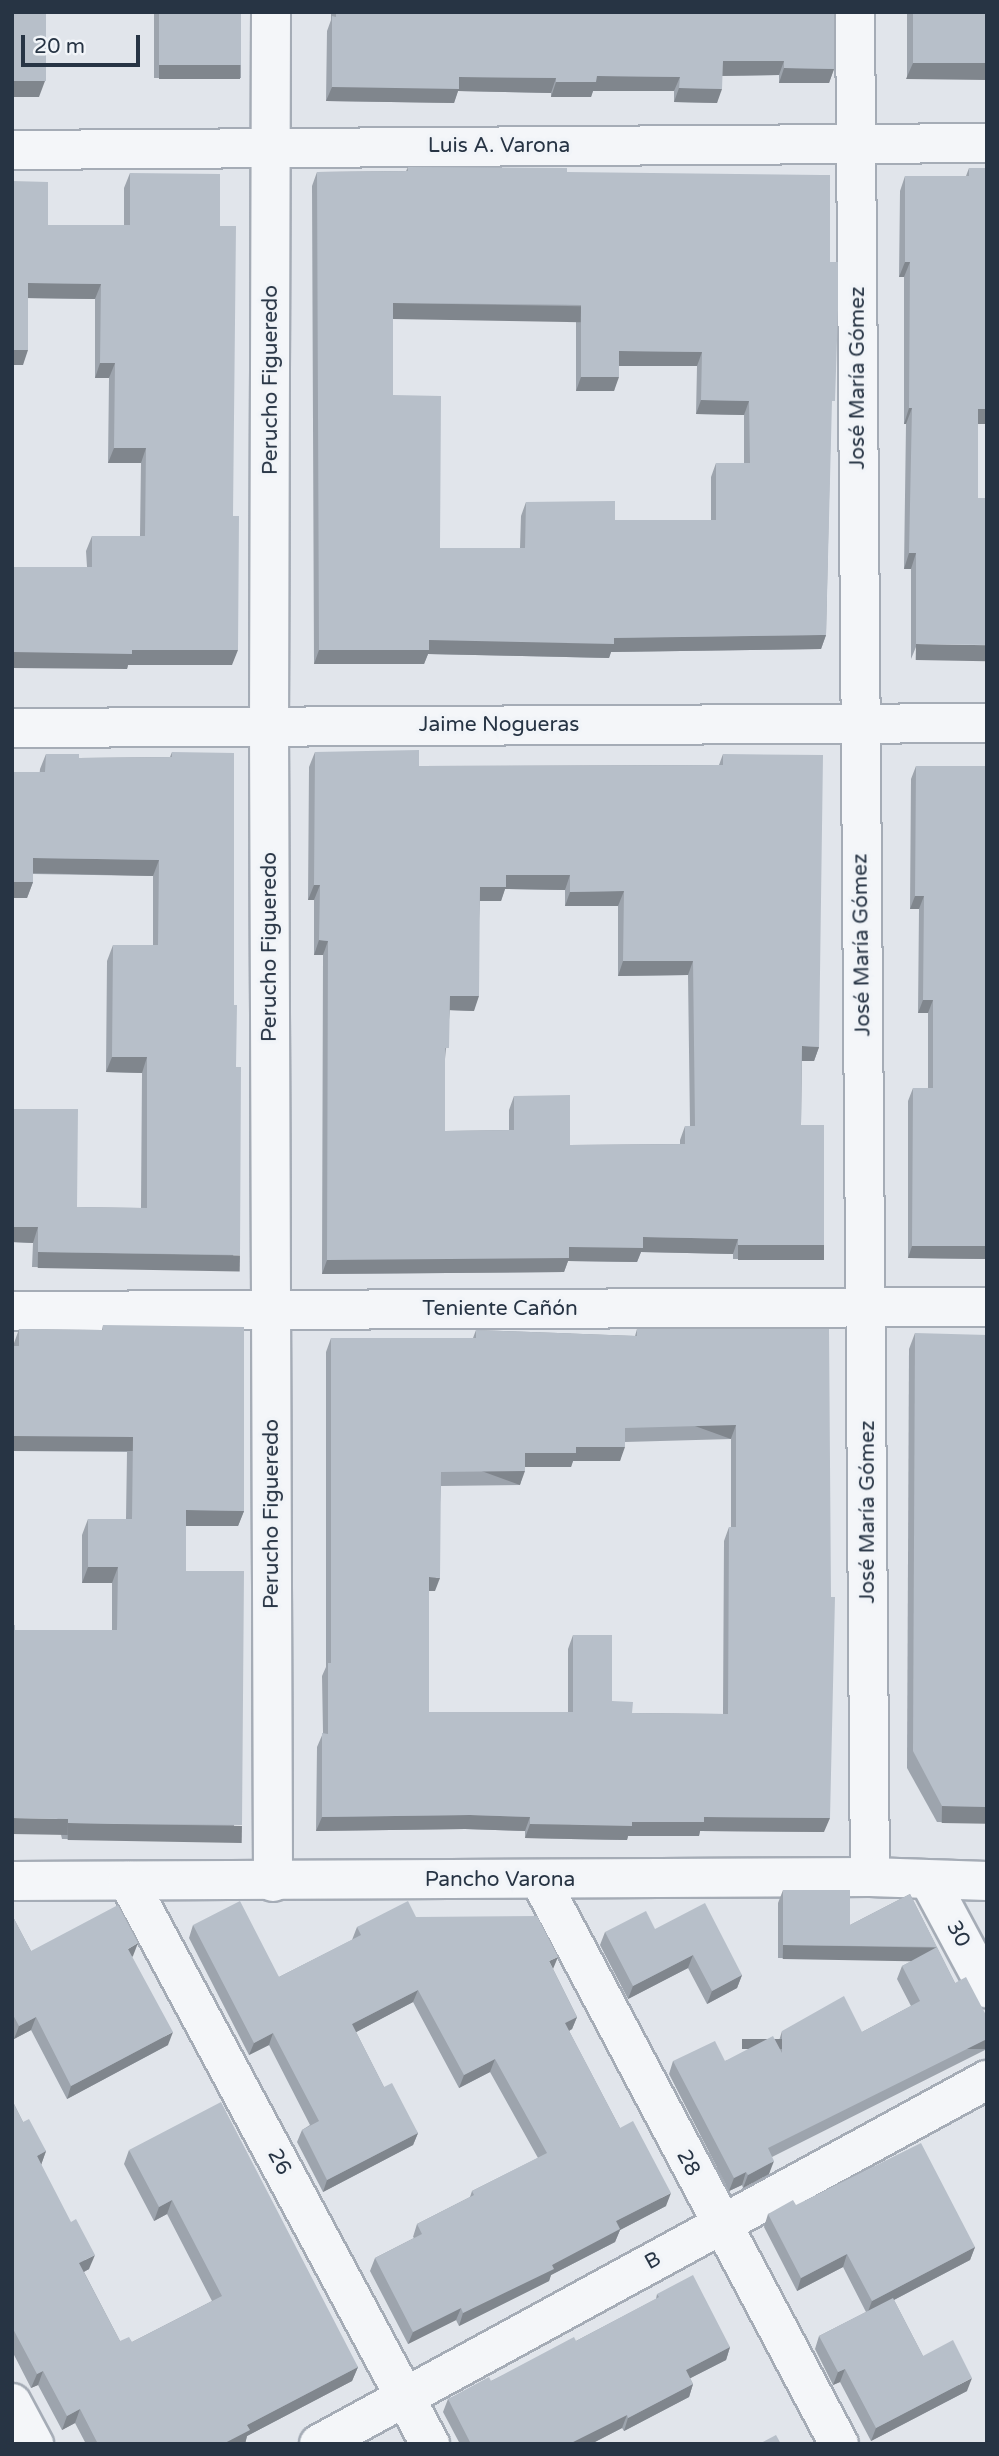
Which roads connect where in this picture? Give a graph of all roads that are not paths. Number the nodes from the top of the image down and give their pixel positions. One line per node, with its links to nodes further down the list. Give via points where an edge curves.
1 (271, 12): 5 (street, Perucho Figueredo)
2 (855, 12): 4 (street, José María Gómez)
3 (987, 143): 4 (street, Luis A. Varona)
4 (857, 144): 5 (street, Luis A. Varona); 7 (street, José María Gómez)
5 (272, 146): 6 (street, Luis A. Varona); 9 (street, Perucho Figueredo)
6 (12, 150)
7 (860, 723): 8 (street, Jaime Nogueras); 9 (street, Jaime Nogueras); 12 (street, José María Gómez)
8 (987, 723)
9 (269, 726): 10 (street, Jaime Nogueras); 13 (street, Perucho Figueredo)
10 (12, 728)
11 (987, 1307): 12 (street, Teniente Cañón)
12 (867, 1308): 13 (street, Teniente Cañón); 15 (street, José María Gómez)
13 (272, 1310): 14 (street, Teniente Cañón); 21 (street, Perucho Figueredo)
14 (12, 1311)
15 (870, 1877): 16 (street, Pancho Varona); 17 (street, Pancho Varona)
16 (540, 1880): 21 (street, Pancho Varona); 24 (street, 28)
17 (929, 1880): 20 (street, Pancho Varona); 22 (street, 30)
18 (12, 1881): 19 (street, Pancho Varona)
19 (128, 1881): 21 (street, Pancho Varona); 25 (street, 26)
20 (987, 1881)
21 (273, 1882)
22 (987, 1988)
23 (987, 2080): 24 (street, B)
24 (720, 2225): 25 (street, B); 30 (street, 28)
25 (405, 2397): 28 (street, B); 29 (street, 26)
26 (12, 2403): 27 (street)
27 (34, 2444)
28 (319, 2444)
29 (430, 2444)
30 (839, 2444)

